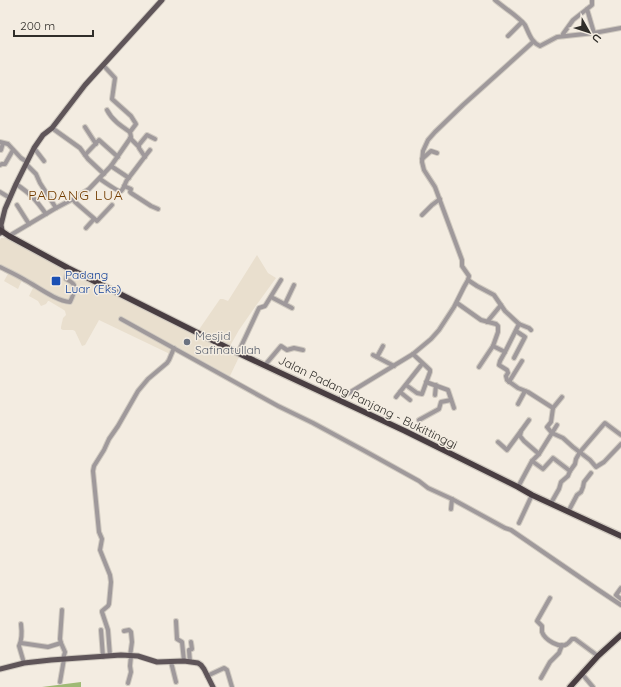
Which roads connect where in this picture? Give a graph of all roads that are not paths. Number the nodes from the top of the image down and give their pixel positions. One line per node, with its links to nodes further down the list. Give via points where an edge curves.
1 (162, 0): 11 (main road)
2 (495, 0): 5 (street)
3 (592, 0): 4 (street, via 592,5)
4 (587, 10): 7 (street); 9 (street, via 573,20)
5 (522, 22): 8 (street); 10 (street)
6 (621, 28): 7 (street)
7 (594, 33): 9 (street)
8 (508, 36)
9 (564, 36): 10 (street, via 540,46)
10 (533, 42): 29 (street, via 435,132 428,140)
11 (103, 64): 14 (main road); 15 (street, via 115,78 112,99 136,124)
12 (107, 110): 15 (street, via 115,121)
13 (85, 126): 19 (street)
14 (52, 128): 21 (main road, via 43,134); 26 (street, via 80,148)
15 (130, 132): 16 (street)
16 (130, 138): 20 (street); 27 (street)
17 (155, 139): 20 (street, via 147,135)
18 (2, 143): 22 (street); 23 (street, via 8,144)
19 (96, 144): 26 (street); 27 (street, via 100,140)
20 (139, 145): 28 (street)
21 (34, 148): 30 (street); 31 (main road)
22 (1, 150)
23 (13, 150): 31 (street); 32 (street, via 5,164)
24 (150, 150): 28 (street)
25 (437, 153): 29 (street, via 430,151)
26 (85, 155): 34 (street)
27 (118, 157): 33 (street)
28 (145, 157): 36 (street)
29 (422, 159): 42 (street, via 424,170 436,187)
30 (44, 161)
31 (27, 163): 37 (main road); 46 (street)
32 (0, 165)
33 (111, 166): 34 (street); 36 (street)
34 (104, 174): 35 (street)
35 (100, 178): 38 (street, via 119,191); 41 (street)
36 (128, 178): 38 (street, via 124,183)
37 (16, 184): 40 (main road); 48 (street, via 30,194)
38 (128, 188): 47 (street, via 131,193)
39 (0, 192): 40 (street)
40 (10, 198): 45 (main road)
41 (74, 199): 46 (street); 50 (street)
42 (440, 199): 49 (street); 58 (street, via 462,266 469,276)
43 (17, 205): 51 (street)
44 (112, 206): 50 (street, via 98,221)
45 (3, 208): 53 (main road)
46 (56, 208): 48 (street)
47 (158, 209)
48 (46, 214): 51 (street)
49 (422, 215)
50 (94, 218): 52 (street)
51 (29, 224): 54 (street)
52 (86, 228)
53 (1, 231): 54 (highway, Jalan Padang Panjang - Bukittinggi)
54 (9, 236): 56 (highway, Jalan Padang Panjang - Bukittinggi)
55 (0, 267): 56 (street, via 60,300 70,302 75,287 66,279)
56 (68, 268): 76 (highway, Jalan Padang Panjang - Bukittinggi)
57 (281, 280): 60 (street)
58 (468, 280): 61 (street); 63 (street, via 494,295)
59 (294, 285): 62 (street)
60 (271, 297): 62 (street); 76 (street, via 265,306 259,308)
61 (457, 303): 66 (street); 78 (street, via 432,339)
62 (285, 304): 64 (street)
63 (501, 305): 66 (street); 67 (street)
64 (292, 308)
65 (121, 319): 73 (street)
66 (487, 322): 71 (street, via 496,324 499,329)
67 (519, 324): 68 (street); 69 (street)
68 (531, 330)
69 (516, 331): 72 (street); 75 (street, via 525,337)
70 (383, 346): 83 (street, via 375,356)
71 (493, 346): 77 (street); 84 (street)
72 (509, 346): 75 (street); 77 (street)
73 (174, 348): 115 (street); 135 (street, via 167,363 138,391 94,466 99,532 102,539 100,550 111,582 109,604 102,611 108,630)
74 (303, 350): 82 (street, via 287,350 281,346)
75 (518, 350): 79 (street)
76 (238, 352): 82 (highway, Jalan Padang Panjang - Bukittinggi)
77 (505, 352): 86 (street, via 499,365 507,370 506,378)
78 (413, 354): 81 (street); 83 (street)
79 (514, 358)
80 (522, 361): 86 (street)
81 (422, 364): 85 (street, via 430,370); 87 (street)
82 (265, 365): 94 (highway, Jalan Padang Panjang - Bukittinggi)
83 (394, 366): 94 (street)
84 (479, 367)
85 (426, 382): 87 (street, via 422,394); 88 (street)
86 (509, 382): 89 (street)
87 (406, 385): 90 (street)
88 (436, 385): 91 (street); 96 (street, via 448,390)
89 (525, 391): 97 (street); 99 (street)
90 (400, 392): 92 (street); 95 (street)
91 (434, 395)
92 (396, 396)
93 (562, 397): 99 (street)
94 (338, 399): 113 (highway, Jalan Padang Panjang - Bukittinggi)
95 (410, 400)
96 (451, 400): 98 (street); 100 (street, via 442,402 439,409)
97 (518, 404)
98 (454, 408)
99 (553, 408): 104 (street, via 551,422 547,427)
100 (419, 420)
101 (529, 420): 103 (street)
102 (557, 425): 104 (street)
103 (521, 431): 106 (street, via 507,450); 109 (street, via 520,436)
104 (552, 434): 108 (street, via 563,438); 109 (street)
105 (621, 434): 108 (street, via 605,423)
106 (498, 442)
107 (621, 444): 108 (street, via 596,467)
108 (580, 452): 111 (street)
109 (539, 454): 110 (street)
110 (532, 461): 111 (street, via 543,469 553,458); 113 (street)
111 (570, 471): 116 (street, via 561,482)
112 (591, 473): 118 (street)
113 (518, 487): 114 (highway, Jalan Padang Panjang - Bukittinggi)
114 (532, 495): 116 (highway, Jalan Padang Panjang - Bukittinggi); 119 (street)
115 (452, 499): 117 (street); 124 (street, via 511,530)
116 (551, 503): 118 (highway, Jalan Padang Panjang - Bukittinggi)
117 (451, 508)
118 (568, 512): 120 (highway, Jalan Padang Panjang - Bukittinggi)
119 (519, 523)
120 (621, 536)
121 (621, 588): 123 (street, via 616,594)
122 (550, 598): 134 (street, via 537,621 548,639)
123 (621, 599)
124 (621, 605)
125 (62, 610): 133 (street)
126 (176, 621): 140 (street, via 177,639 182,642)
127 (21, 624): 132 (street)
128 (101, 630): 138 (street)
129 (124, 631): 136 (street, via 131,632)
130 (621, 635): 137 (highway)
131 (191, 642): 142 (street)
132 (21, 643): 133 (street, via 48,647); 143 (street, via 19,647)
133 (61, 643): 139 (street, via 65,652)
134 (562, 645): 137 (street, via 574,639); 147 (street)
135 (110, 656): 136 (main road); 138 (main road)
136 (130, 656): 141 (main road, via 157,662); 150 (street, via 131,672)
137 (598, 656): 146 (highway)
138 (103, 657): 139 (main road)
139 (63, 659): 143 (main road); 148 (street)
140 (184, 661): 141 (main road); 142 (main road)
141 (171, 662): 149 (street)
142 (190, 662): 145 (main road, via 200,664)
143 (24, 663): 144 (main road)
144 (0, 669)
145 (207, 674): 151 (main road); 152 (street, via 226,669)
146 (582, 674): 153 (highway); 154 (street)
147 (541, 678)
148 (60, 682)
149 (176, 682)
150 (128, 684)
151 (213, 687)
152 (232, 687)
153 (570, 687)
154 (593, 687)

